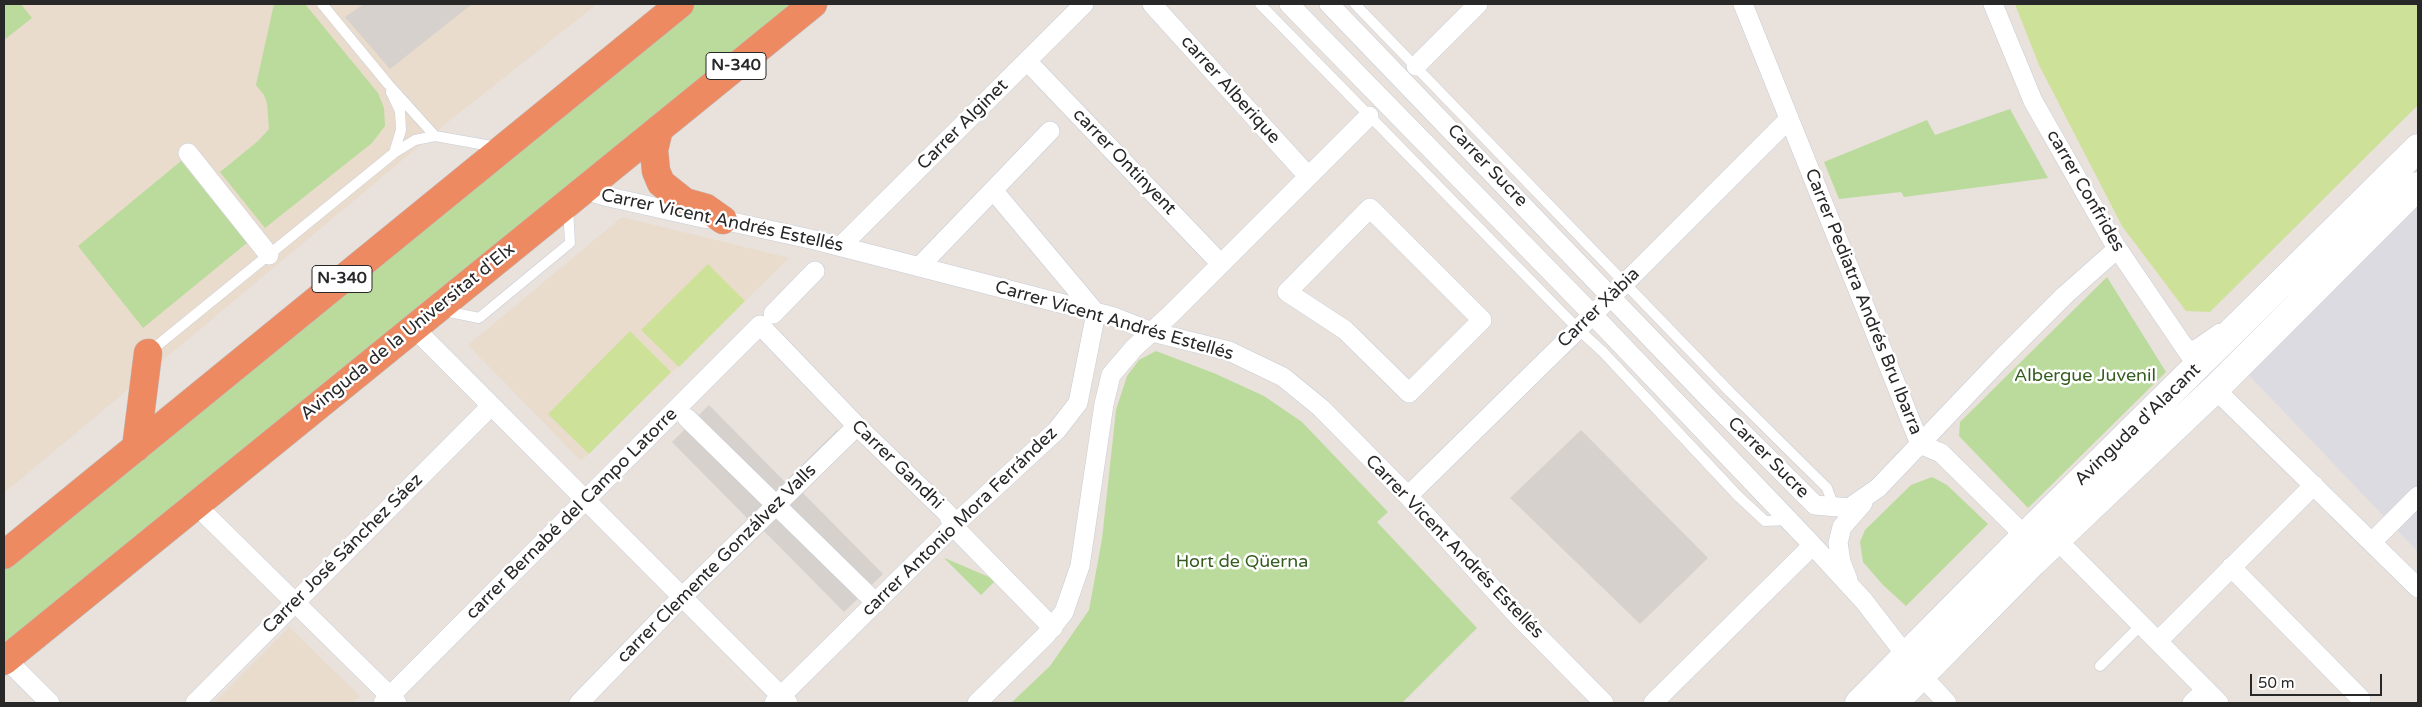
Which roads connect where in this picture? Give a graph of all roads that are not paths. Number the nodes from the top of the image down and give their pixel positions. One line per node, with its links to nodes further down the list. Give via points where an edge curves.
1 (322, 4): 15 (lane)
2 (680, 4): 21 (highway, N-340)
3 (813, 4): 18 (highway, Avinguda de la Universitat d'Elx / N-340)
4 (1084, 4): 13 (street, Carrer Alginet)
5 (1152, 4): 25 (street, carrer Alberique)
6 (1260, 4): 16 (lane, Carrer Sucre)
7 (1288, 4): 39 (street, Carrer Sucre)
8 (1329, 4): 37 (street, Carrer Sucre)
9 (1355, 4): 14 (lane, Carrer Sucre)
10 (1478, 4): 14 (street)
11 (1743, 4): 17 (street, Carrer Pediatra Andrés Bru Ibarra)
12 (1994, 4): 32 (street, carrer Confrides, via 2033,101)
13 (1027, 61): 31 (street, Carrer Alginet); 34 (street, carrer Ontinyent)
14 (1416, 66): 37 (lane, Carrer Sucre)
15 (388, 84): 20 (lane); 24 (lane, via 400,111 401,130)
16 (1369, 116): 25 (street); 43 (lane, Carrer Sucre)
17 (1789, 118): 37 (street, Carrer Xàbia); 51 (street, Carrer Pediatra Andrés Bru Ibarra)
18 (659, 129): 28 (highway, Avinguda de la Universitat d'Elx / N-340); 30 (highway, via 654,150 661,184 685,202 706,208)
19 (1050, 131): 27 (street)
20 (436, 136): 21 (lane); 24 (lane, via 415,140)
21 (503, 148): 52 (highway, N-340)
22 (2418, 148): 46 (main road, Avinguda d'Alacant)
23 (188, 153): 33 (street)
24 (394, 153): 33 (lane)
25 (1308, 176): 34 (street)
26 (2418, 186): 47 (main road, Avinguda d'Alacant)
27 (993, 190): 35 (street); 38 (street)
28 (576, 196): 30 (street, Carrer Vicent Andrés Estellés, via 609,197); 42 (highway, Avinguda de la Universitat d'Elx / N-340)
29 (1370, 208): 29 (street, via 1482,320 1409,393 1345,330 1287,292)
30 (723, 220): 31 (street, Carrer Vicent Andrés Estellés)
31 (841, 246): 35 (street, Carrer Vicent Andrés Estellés)
32 (2118, 248): 46 (street, carrer Confrides); 51 (street, via 2064,296)
33 (269, 254): 45 (lane)
34 (1221, 264): 44 (street)
35 (920, 267): 38 (street, Carrer Vicent Andrés Estellés)
36 (815, 271): 41 (street, carrer Bernabé del Campo Latorre)
37 (1619, 290): 39 (street, Carrer Xàbia); 54 (street, Carrer Sucre, via 1712,402 1815,505 1848,508)
38 (1096, 312): 44 (street, Carrer Vicent Andrés Estellés); 61 (street, carrer Antonio Mora Ferrández, via 1078,403 1057,430)
39 (1593, 315): 43 (street, Carrer Xàbia); 60 (street, Carrer Sucre)
40 (2228, 319): 46 (lane, via 2195,345)
41 (767, 320): 50 (street, Carrer Gandhi); 57 (street, carrer Bernabé del Campo Latorre)
42 (414, 328): 48 (street); 59 (highway, Avinguda de la Universitat d'Elx / N-340)
43 (1578, 329): 55 (street, Carrer Xàbia); 60 (lane, Carrer Sucre, via 1765,521)
44 (1152, 332): 55 (street, Carrer Vicent Andrés Estellés, via 1229,351 1282,377 1320,408); 75 (street, via 1111,375 1080,566 1064,612)
45 (148, 353): 52 (highway)
46 (2191, 357): 62 (main road, Avinguda d'Alacant)
47 (2215, 389): 53 (street); 63 (main road, Avinguda d'Alacant)
48 (491, 406): 57 (street); 72 (street, Carrer José Sánchez Sáez)
49 (687, 418): 58 (street)
50 (857, 426): 58 (street, carrer Clemente Gonzálvez Valls); 61 (street, Carrer Gandhi, via 948,514)
51 (1920, 444): 54 (street); 62 (street, Carrer Pediatra Andrés Bru Ibarra, via 1941,453)
52 (136, 448): 66 (highway, N-340)
53 (2314, 484): 64 (street); 68 (street)
54 (1878, 488): 69 (street, Carrer Sucre, via 1842,527 1838,543)
55 (1408, 496): 88 (street, Carrer Vicent Andrés Estellés, via 1517,615)
56 (2418, 496): 64 (street)
57 (586, 500): 71 (street); 82 (street, carrer Bernabé del Campo Latorre)
58 (776, 504): 71 (street, carrer Clemente Gonzálvez Valls); 73 (street)
59 (196, 505): 72 (street); 77 (highway, Avinguda de la Universitat d'Elx / N-340)
60 (1789, 520): 65 (street, Carrer Sucre)
61 (953, 526): 73 (street, carrer Antonio Mora Ferrández); 75 (street, Carrer Gandhi)
62 (2025, 536): 67 (street, Carrer Pediatra Andrés Bru Ibarra); 78 (main road, Avinguda d'Alacant)
63 (2056, 539): 67 (main road, Avinguda d'Alacant); 74 (street)
64 (2372, 542): 70 (street)
65 (1812, 546): 69 (street, Carrer Sucre); 89 (street)
66 (4, 555)
67 (2033, 562): 78 (main road, Avinguda d'Alacant)
68 (2232, 567): 76 (street); 81 (street)
69 (1848, 584): 78 (street, Carrer Sucre)
70 (2418, 588)
71 (682, 597): 83 (street); 86 (street, carrer Clemente Gonzálvez Valls)
72 (295, 602): 82 (street); 85 (street, Carrer José Sánchez Sáez)
73 (876, 603): 83 (street, carrer Antonio Mora Ferrández)
74 (2140, 626): 76 (street); 79 (lane)
75 (1053, 628): 87 (street)
76 (2158, 641): 80 (street)
77 (5, 660): 84 (street)
78 (1914, 665): 90 (main road, Avinguda d'Alacant); 91 (main road, Avinguda d'Alacant); 92 (street, Carrer Sucre)
79 (2100, 666)
80 (2206, 690): 93 (street); 94 (street)
81 (2360, 699)
82 (390, 701)
83 (781, 701)
84 (50, 703)
85 (195, 703)
86 (579, 703)
87 (977, 703)
88 (1604, 703)
89 (1654, 703)
90 (1859, 703)
91 (1894, 703)
92 (1947, 703)
93 (2192, 703)
94 (2219, 703)

